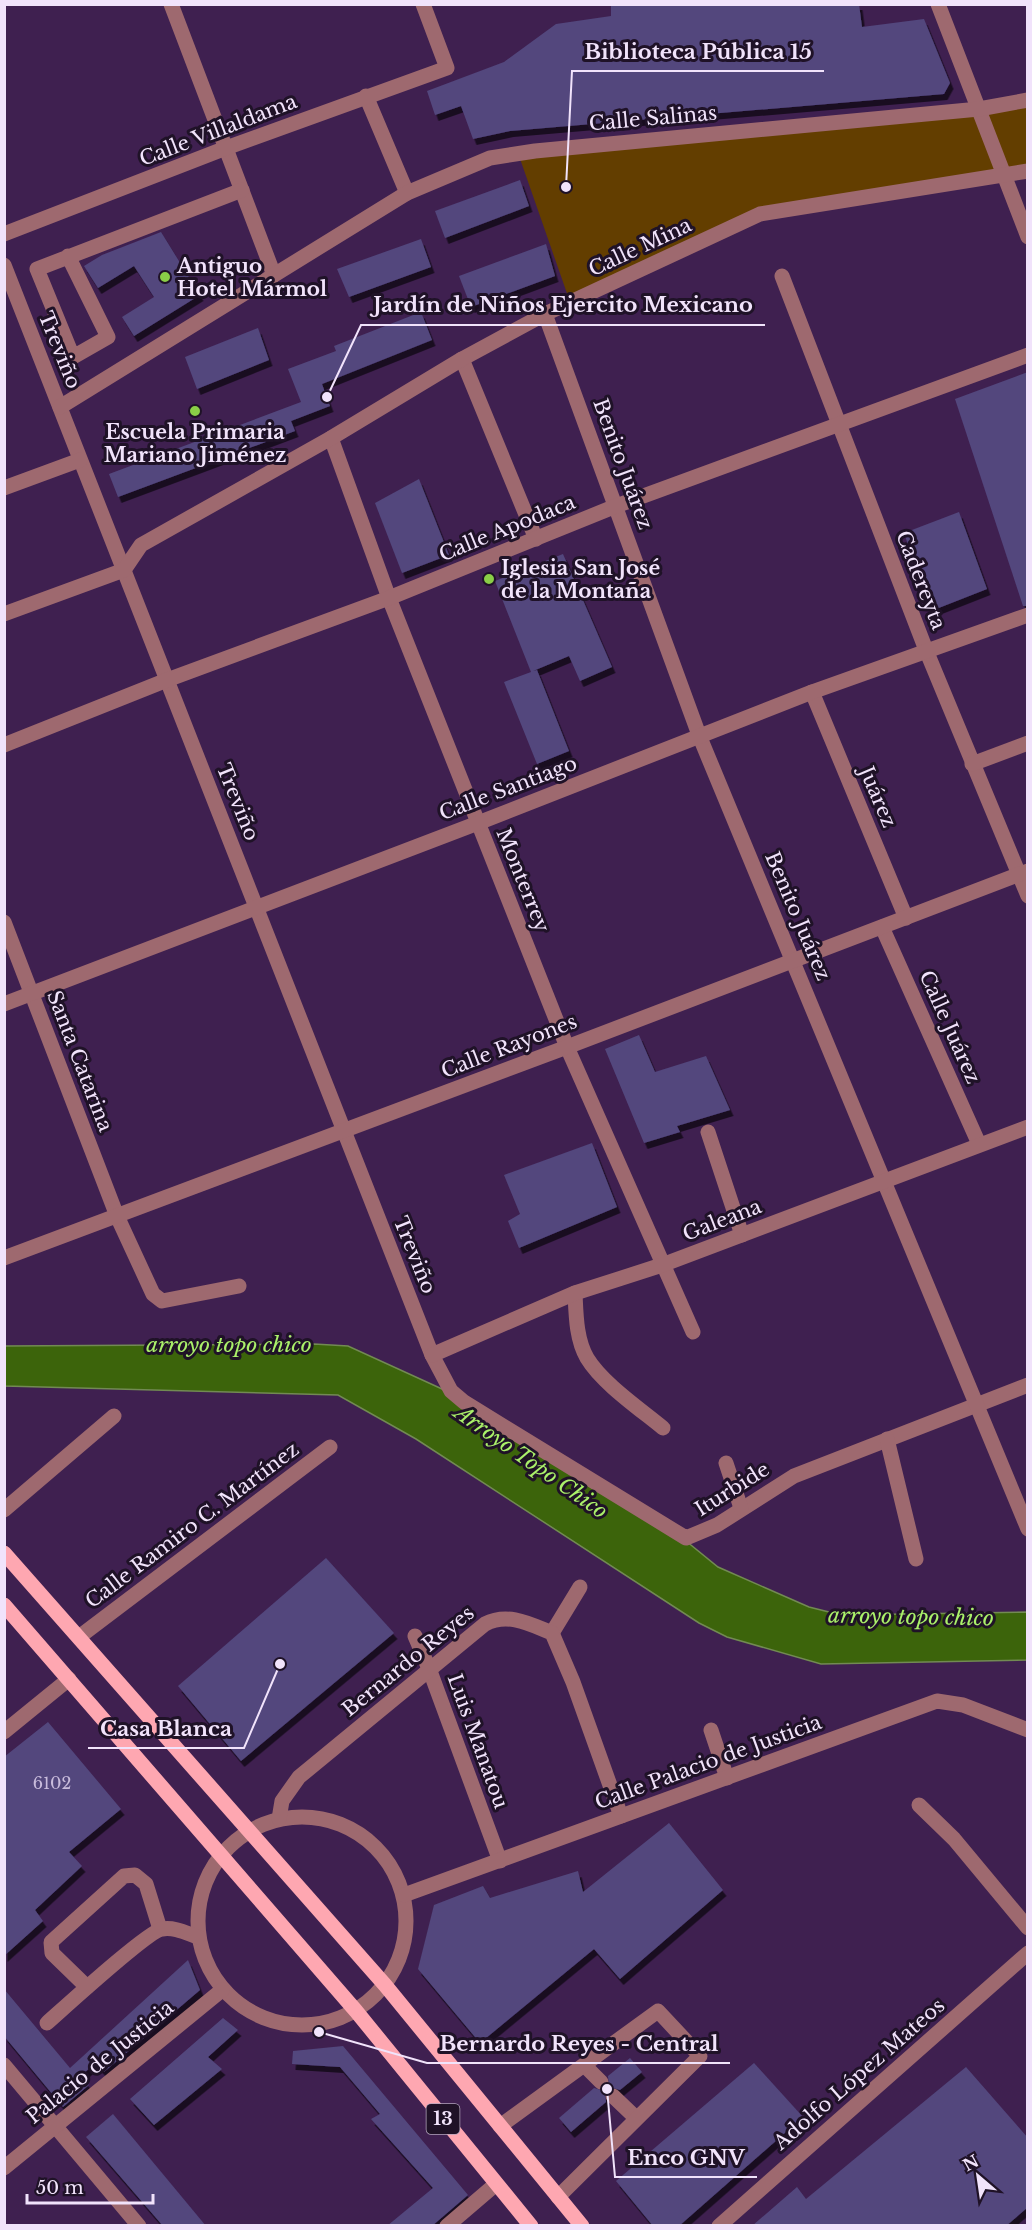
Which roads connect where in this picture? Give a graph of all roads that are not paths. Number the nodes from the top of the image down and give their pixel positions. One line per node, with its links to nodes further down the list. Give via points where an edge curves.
1 (171, 4): 7 (street)
2 (423, 4): 4 (street, Calle Villaldama, via 447,68)
3 (938, 4): 6 (street)
4 (366, 96): 7 (street, Calle Villaldama); 11 (street)
5 (1028, 100): 6 (street, Calle Salinas)
6 (980, 109): 9 (street); 11 (street, Calle Salinas, via 535,151 490,158)
7 (226, 148): 10 (street); 12 (street, Calle Villaldama)
8 (1028, 171): 9 (street, Calle Mina)
9 (1005, 175): 13 (street); 18 (street, Calle Mina, via 760,214)
10 (242, 190): 14 (street); 16 (street)
11 (407, 193): 16 (street, Calle Salinas)
12 (4, 234)
13 (1028, 237)
14 (68, 256): 14 (street, via 37,269 73,357 108,337)
15 (4, 265): 21 (street, Treviño)
16 (274, 275): 21 (street, Calle Salinas)
17 (782, 276): 22 (street, Cadereyta)
18 (545, 314): 20 (street, Calle Mina); 26 (street, Benito Juárez)
19 (1028, 355): 22 (street, Calle Apodaca)
20 (462, 358): 23 (street, Calle Mina); 27 (street)
21 (60, 407): 24 (street, Treviño)
22 (838, 425): 26 (street, Calle Apodaca); 32 (street, Cadereyta)
23 (331, 438): 28 (street, Calle Mina, via 141,545); 29 (street, Monterrey)
24 (80, 460): 25 (street); 28 (street, Treviño)
25 (4, 488)
26 (616, 506): 27 (street, Calle Apodaca); 35 (street, Benito Juárez)
27 (536, 539): 29 (street, Calle Apodaca)
28 (124, 570): 30 (street); 33 (street, Treviño)
29 (388, 598): 33 (street, Calle Apodaca); 39 (street, Monterrey)
30 (4, 614)
31 (1028, 615): 32 (street, Calle Santiago)
32 (926, 650): 34 (street, Calle Santiago); 38 (street, Cadereyta)
33 (167, 680): 37 (street, Calle Apodaca); 42 (street, Treviño)
34 (812, 692): 35 (street, Calle Santiago); 43 (street, Juárez)
35 (699, 735): 39 (street, Calle Santiago); 46 (street, Benito Juárez)
36 (1028, 744): 38 (street)
37 (4, 745)
38 (972, 764): 40 (street, Cadereyta)
39 (478, 823): 42 (street, Calle Santiago); 49 (street, Monterrey)
40 (1023, 872): 41 (street, Cadereyta); 43 (street, Calle Rayones)
41 (1028, 896)
42 (256, 906): 47 (street, Calle Santiago); 51 (street, Treviño)
43 (906, 918): 45 (street, Calle Rayones)
44 (4, 922): 47 (street, Santa Catarina)
45 (882, 927): 46 (street, Calle Rayones); 53 (street, Calle Juárez)
46 (793, 960): 49 (street, Calle Rayones); 54 (street, Benito Juárez)
47 (32, 993): 48 (street, Calle Santiago); 55 (street, Santa Catarina)
48 (4, 1004)
49 (567, 1047): 51 (street, Calle Rayones); 58 (street, Monterrey)
50 (1028, 1127): 53 (street, Galeana)
51 (344, 1130): 55 (street, Calle Rayones); 62 (street, Treviño)
52 (708, 1132): 56 (street)
53 (979, 1144): 54 (street, Galeana)
54 (884, 1180): 56 (street, Galeana); 64 (street, Benito Juárez)
55 (117, 1216): 57 (street, Calle Rayones); 59 (street, Santa Catarina, via 153,1294 162,1301)
56 (742, 1235): 58 (street, Galeana)
57 (4, 1258)
58 (662, 1265): 60 (street, Galeana); 61 (street, Monterrey)
59 (239, 1286)
60 (575, 1293): 62 (street, Galeana); 66 (street, via 576,1323 586,1357 601,1375)
61 (693, 1332)
62 (432, 1355): 70 (street, Iturbide, via 452,1391 464,1402 686,1538 717,1525)
63 (1028, 1385): 64 (street, Iturbide)
64 (976, 1404): 67 (street, Iturbide); 72 (street, Benito Juárez)
65 (114, 1416): 71 (street)
66 (663, 1428)
67 (888, 1439): 70 (street, Iturbide, via 794,1476); 74 (street)
68 (330, 1447): 79 (street, Calle Ramiro C. Martínez)
69 (726, 1464): 70 (street)
70 (741, 1508)
71 (4, 1510)
72 (1028, 1529)
73 (4, 1553): 79 (main road, 13)
74 (916, 1558)
75 (580, 1587): 77 (street)
76 (4, 1605): 81 (main road, 13)
77 (552, 1633): 80 (street, Bernardo Reyes, via 510,1618 493,1620); 87 (street)
78 (415, 1636): 80 (street, Luis Manatou)
79 (79, 1637): 89 (main road, 13)
80 (430, 1671): 88 (street, Bernardo Reyes, via 299,1777 282,1801); 91 (street, Luis Manatou)
81 (69, 1679): 84 (street); 90 (main road, 13)
82 (711, 1730): 85 (street)
83 (1028, 1730): 85 (street, Calle Palacio de Justicia, via 963,1705 937,1701)
84 (4, 1732)
85 (727, 1778): 87 (street, Calle Palacio de Justicia)
86 (919, 1806): 93 (street, via 954,1839)
87 (621, 1816): 91 (street, Calle Palacio de Justicia)
88 (279, 1819): 89 (street); 92 (street, via 311,1817 342,1824 361,1835 391,1865)
89 (249, 1831): 90 (street); 97 (main road, 13)
90 (221, 1854): 95 (street, via 206,1879 198,1907); 100 (main road, 13)
91 (500, 1861): 92 (street, Calle Palacio de Justicia)
92 (404, 1895): 97 (street, via 407,1926 400,1957)
93 (1028, 1928)
94 (160, 1929): 95 (street, via 176,1929); 98 (street); 98 (street, via 146,1884 135,1875 124,1876 51,1942 52,1953)
95 (198, 1937): 99 (street, via 206,1965)
96 (1028, 1953): 116 (street, Adolfo López Mateos)
97 (385, 1985): 100 (street); 108 (main road, 13)
98 (87, 1987): 101 (street)
99 (222, 1990): 100 (street, via 244,2009 290,2025 328,2022); 107 (street, Palacio de Justicia)
100 (356, 2011): 110 (main road, 13)
101 (48, 2023)
102 (4, 2065): 107 (street)
103 (585, 2066): 104 (street); 106 (street, via 658,2011 700,2056); 108 (street)
104 (601, 2082)
105 (612, 2096): 106 (street)
106 (636, 2118): 111 (street)
107 (55, 2125): 109 (street, Palacio de Justicia); 112 (street)
108 (500, 2126): 111 (main road, 13)
109 (4, 2168)
110 (496, 2184): 113 (street); 114 (main road, 13)
111 (558, 2197): 115 (main road, 13)
112 (139, 2226)
113 (447, 2226)
114 (531, 2226)
115 (582, 2226)
116 (719, 2226)

